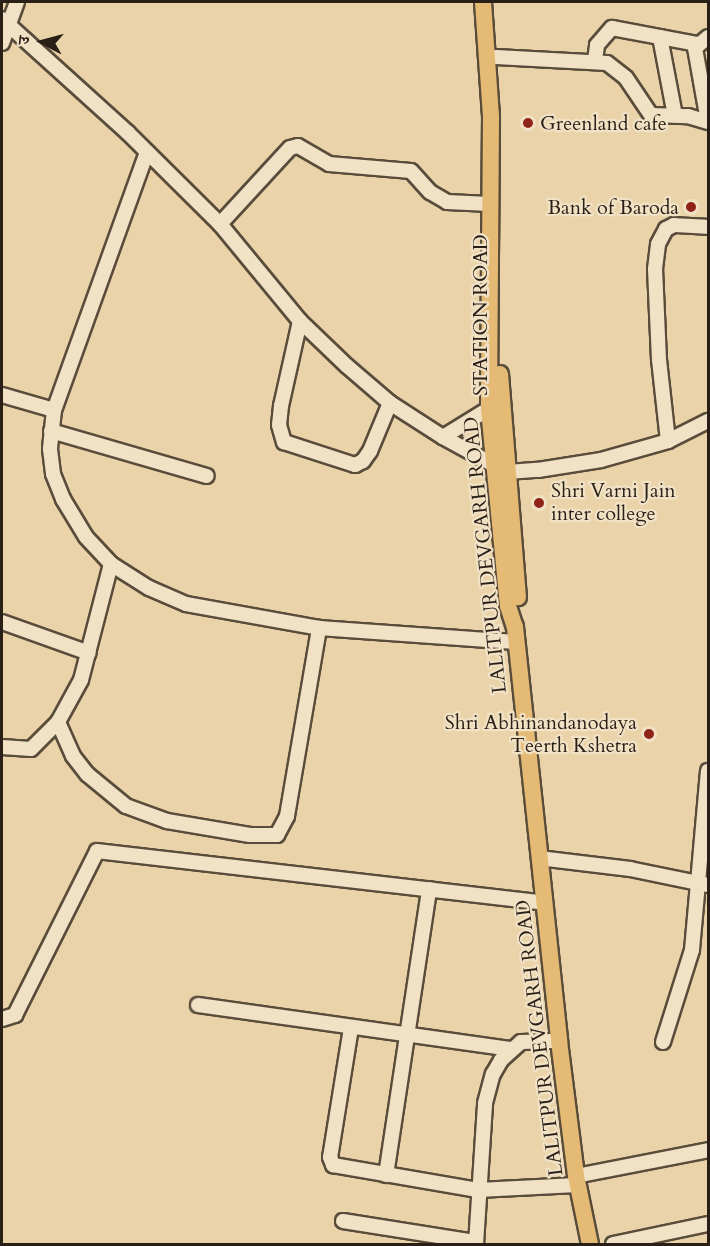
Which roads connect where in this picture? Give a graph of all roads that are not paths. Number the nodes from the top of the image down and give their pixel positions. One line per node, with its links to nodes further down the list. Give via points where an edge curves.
1 (17, 2): 4 (street)
2 (483, 2): 13 (main road, LALITPUR DEVGARH ROAD, via 491,116)
3 (492, 2): 8 (main road, STATION ROAD)
4 (5, 22): 7 (street); 12 (street)
5 (660, 37): 6 (street); 9 (street, via 612,28 597,45); 10 (street)
6 (703, 40): 11 (street, via 696,58)
7 (2, 43)
8 (496, 57): 9 (street); 19 (main road, STATION ROAD, via 500,120)
9 (595, 60): 10 (street, via 612,66 626,78 651,115)
10 (675, 116): 11 (street)
11 (708, 121)
12 (147, 152): 14 (street); 20 (street)
13 (490, 204): 14 (street, via 447,202 430,192 411,171 329,164 298,146 290,148); 19 (main road, LALITPUR DEVGARH ROAD)
14 (220, 224): 16 (street)
15 (708, 227): 24 (street, via 674,225 666,229 658,244 655,269 659,360)
16 (300, 321): 18 (street); 18 (street, via 281,406 279,425 284,442 355,465 370,451)
17 (3, 400): 20 (street)
18 (390, 403): 23 (street)
19 (495, 405): 23 (street); 25 (main road, LALITPUR DEVGARH ROAD)
20 (54, 410): 22 (street)
21 (708, 421): 24 (street)
22 (51, 431): 26 (street); 27 (street, via 53,474 63,499 86,537)
23 (443, 437): 25 (street)
24 (668, 441): 25 (street, via 572,466)
25 (501, 468): 30 (main road, LALITPUR DEVGARH ROAD, via 507,606)
26 (207, 476)
27 (111, 564): 29 (street, via 148,588 186,604); 31 (street)
28 (2, 622): 31 (street)
29 (319, 628): 30 (street); 32 (street, via 287,816 277,835 250,835 167,820 126,806 87,774 73,756)
30 (515, 635): 36 (main road, LALITPUR DEVGARH ROAD)
31 (89, 654): 32 (street, via 81,680)
32 (58, 722): 33 (street, via 31,749)
33 (2, 747)
34 (708, 771): 35 (street)
35 (706, 807): 37 (street)
36 (539, 858): 37 (street); 39 (main road, LALITPUR DEVGARH ROAD)
37 (704, 883): 45 (street, via 687,973)
38 (429, 889): 39 (street); 41 (street, via 97,851 15,1015); 43 (street)
39 (544, 903): 44 (main road, LALITPUR DEVGARH ROAD)
40 (198, 1005): 42 (street)
41 (2, 1019)
42 (351, 1028): 43 (street); 48 (street, via 330,1157 337,1167)
43 (409, 1036): 46 (street); 48 (street)
44 (559, 1041): 46 (street, via 521,1042); 49 (main road, LALITPUR DEVGARH ROAD)
45 (663, 1042)
46 (510, 1049): 50 (street, via 493,1074 485,1102)
47 (708, 1150): 49 (street)
48 (386, 1176): 50 (street)
49 (576, 1180): 50 (street); 54 (main road, LALITPUR DEVGARH ROAD)
50 (478, 1190): 53 (street)
51 (343, 1221): 53 (street)
52 (708, 1224): 55 (street)
53 (476, 1244)
54 (590, 1245)
55 (613, 1245)

